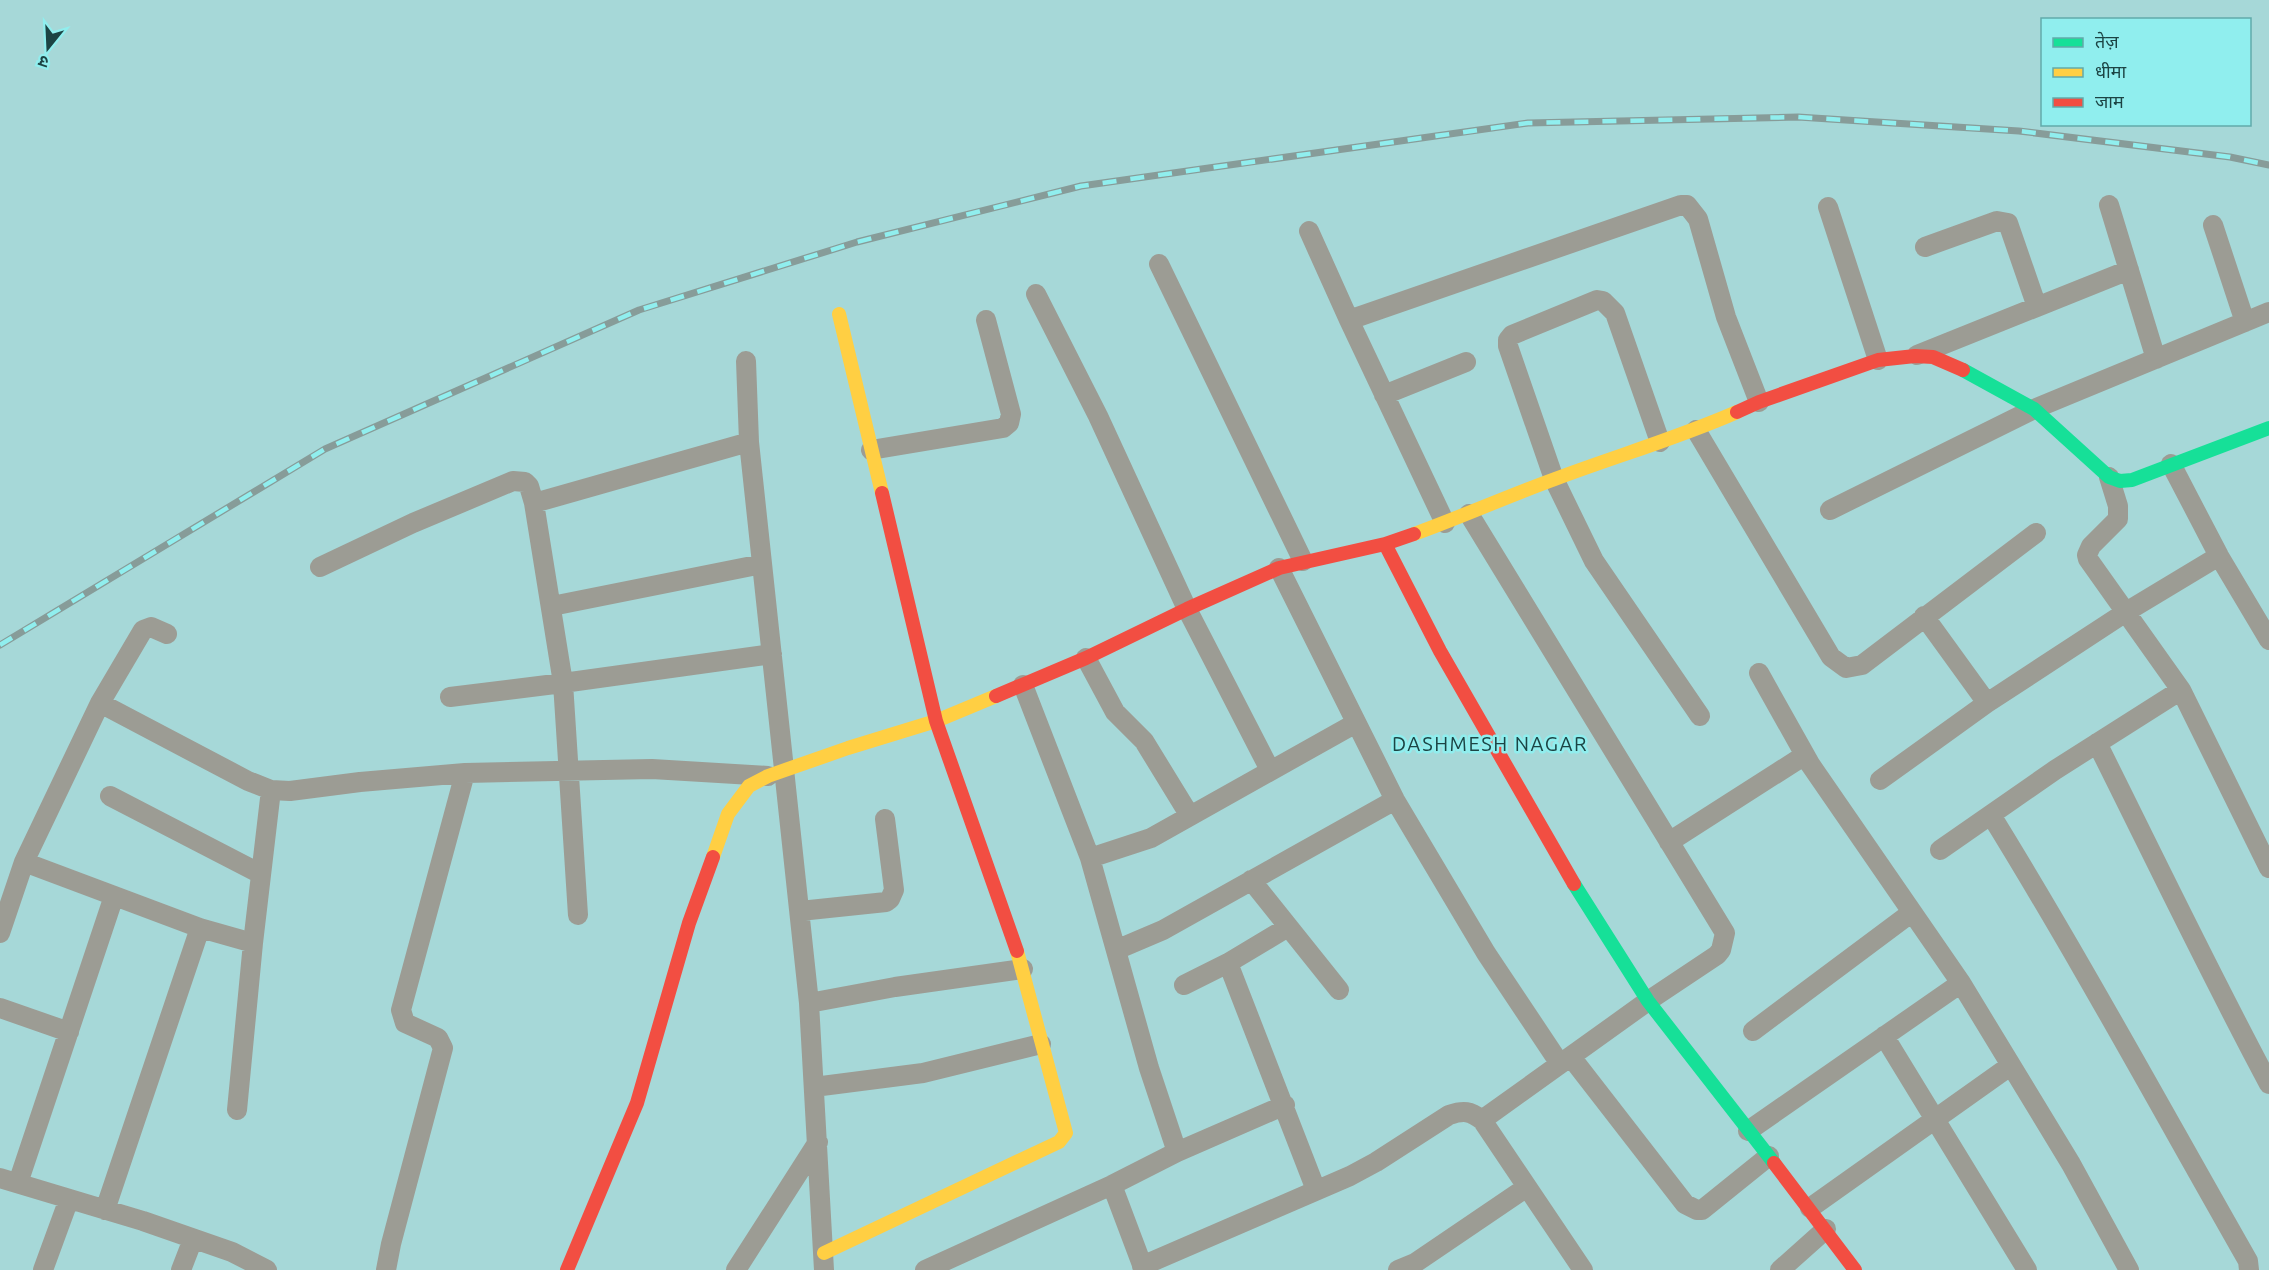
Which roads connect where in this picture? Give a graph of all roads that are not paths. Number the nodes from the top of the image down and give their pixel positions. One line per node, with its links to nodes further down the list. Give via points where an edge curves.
1 (2109, 206): 7 (street)
2 (1828, 207): 17 (street)
3 (2213, 225): 14 (street)
4 (1309, 231): 13 (street)
5 (1925, 248): 9 (street, via 1997,221 2008,223)
6 (1159, 264): 38 (street)
7 (2129, 270): 9 (street); 16 (street)
8 (1036, 294): 43 (street, via 1098,416)
9 (2037, 307): 15 (street)
10 (2269, 312): 14 (street)
11 (838, 314): 27 (street)
12 (986, 320): 27 (street, via 1011,414 1009,423 1003,428)
13 (1349, 320): 20 (street); 21 (street, via 1687,205 1698,219 1726,317)
14 (2245, 322): 16 (street)
15 (1915, 356): 17 (street); 22 (street, via 1955,365)
16 (2156, 359): 22 (street)
17 (1878, 360): 21 (street)
18 (746, 361): 25 (street)
19 (1466, 362): 20 (street)
20 (1384, 396): 34 (street)
21 (1759, 402): 24 (street)
22 (2034, 409): 29 (street); 32 (street)
23 (2269, 428): 28 (street)
24 (1696, 430): 26 (street); 45 (street, via 1838,664 1846,668 1862,665)
25 (749, 442): 31 (street); 39 (street)
26 (1660, 442): 30 (street); 30 (street, via 1615,313 1603,300 1597,300 1516,331 1508,340)
27 (871, 450): 58 (street)
28 (2171, 464): 29 (street, via 2132,480); 37 (street)
29 (2109, 477): 44 (street, via 2118,519 2087,555)
30 (1554, 479): 33 (street); 57 (street, via 1594,561)
31 (534, 503): 40 (street, via 528,486 513,481 413,522); 42 (street)
32 (1830, 510)
33 (1469, 514): 34 (street); 73 (street)
34 (1445, 523): 36 (street)
35 (2036, 533): 45 (street)
36 (1385, 544): 38 (street); 94 (street, via 1440,651 1555,852)
37 (2219, 556): 44 (street); 47 (street)
38 (1303, 561): 41 (street)
39 (762, 564): 42 (street); 48 (street)
40 (320, 567)
41 (1279, 568): 43 (street); 59 (street)
42 (552, 606): 51 (street)
43 (1187, 609): 49 (street); 62 (street)
44 (2126, 612): 53 (street); 56 (street)
45 (1924, 616): 56 (street)
46 (167, 634): 55 (street, via 151,627 142,630)
47 (2269, 640)
48 (772, 654): 51 (street); 65 (street)
49 (1086, 658): 52 (street); 71 (street, via 1115,712 1144,741)
50 (1759, 674): 61 (street)
51 (563, 683): 54 (street); 63 (street)
52 (1023, 685): 58 (street); 75 (street)
53 (2181, 690): 60 (street); 77 (street)
54 (450, 697)
55 (100, 703): 67 (street); 76 (street)
56 (1987, 703): 66 (street)
57 (1700, 716)
58 (936, 721): 65 (street); 90 (street)
59 (1356, 723): 62 (street); 69 (street)
60 (2097, 743): 70 (street); 103 (street)
61 (1805, 755): 73 (street); 82 (street)
62 (1270, 770): 71 (street)
63 (570, 772): 64 (street); 65 (street, via 652,769); 83 (street)
64 (465, 773): 67 (street); 128 (street, via 401,1010 405,1023 438,1038 443,1048)
65 (776, 773): 81 (street); 129 (street, via 749,786 728,814 689,923 637,1103)
66 (1880, 780)
67 (271, 790): 78 (street)
68 (110, 796): 78 (street)
69 (1395, 800): 79 (street); 101 (street, via 1486,953)
70 (1991, 815): 74 (street); 137 (street, via 2092,984)
71 (1190, 816): 75 (street, via 1134,845)
72 (885, 819): 81 (street, via 894,890 890,899)
73 (1669, 842): 94 (street, via 1725,933 1724,942 1717,955)
74 (1940, 850)
75 (1090, 858): 88 (street)
76 (24, 862): 80 (street); 86 (street)
77 (2269, 868)
78 (261, 874): 87 (street)
79 (1251, 880): 84 (street); 88 (street, via 1163,930)
80 (114, 896): 85 (street); 98 (street)
81 (800, 911): 95 (street)
82 (1911, 913): 91 (street); 97 (street)
83 (578, 915)
84 (1288, 927): 89 (street); 93 (street)
85 (200, 928): 87 (street); 119 (street)
86 (0, 933)
87 (253, 943): 106 (street)
88 (1116, 950): 111 (street)
89 (1228, 963): 92 (street); 105 (street)
90 (1023, 969): 95 (street); 100 (street)
91 (1960, 983): 99 (street); 102 (street)
92 (1185, 985)
93 (1339, 990)
94 (1648, 1001): 101 (street); 109 (street)
95 (809, 1003): 104 (street)
96 (0, 1008): 98 (street)
97 (1753, 1031)
98 (69, 1032): 113 (street)
99 (1884, 1036): 108 (street); 109 (street)
100 (1041, 1044): 104 (street, via 923,1073); 122 (street, via 1066,1126 1059,1142)
101 (1566, 1060): 107 (street); 112 (street, via 1691,1208 1702,1210)
102 (2010, 1066): 108 (street); 136 (street, via 2071,1164)
103 (2269, 1084)
104 (814, 1087): 110 (street)
105 (1285, 1105): 111 (street); 116 (street)
106 (237, 1110)
107 (1482, 1120): 115 (street); 116 (street, via 1470,1112 1449,1115 1376,1162)
108 (1937, 1120): 118 (street); 135 (street)
109 (1748, 1131): 112 (street)
110 (818, 1142): 122 (street); 130 (street)
111 (1177, 1152): 114 (street)
112 (1769, 1156): 118 (street)
113 (9, 1181): 117 (street)
114 (1112, 1185): 123 (street); 131 (street)
115 (1527, 1187): 124 (street); 132 (street)
116 (1316, 1190): 123 (street)
117 (69, 1199): 119 (street); 125 (street)
118 (1810, 1208): 120 (street)
119 (105, 1210): 121 (street)
120 (1826, 1229): 133 (street); 134 (street)
121 (193, 1239): 126 (street); 127 (street, via 232,1252)
122 (824, 1261)
123 (1143, 1268)
124 (1410, 1268)
125 (43, 1270)
126 (181, 1270)
127 (267, 1270)
128 (386, 1270)
129 (567, 1270)
130 (736, 1270)
131 (925, 1270)
132 (1583, 1270)
133 (1780, 1270)
134 (1855, 1270)
135 (2027, 1270)
136 (2129, 1270)
137 (2250, 1270)

